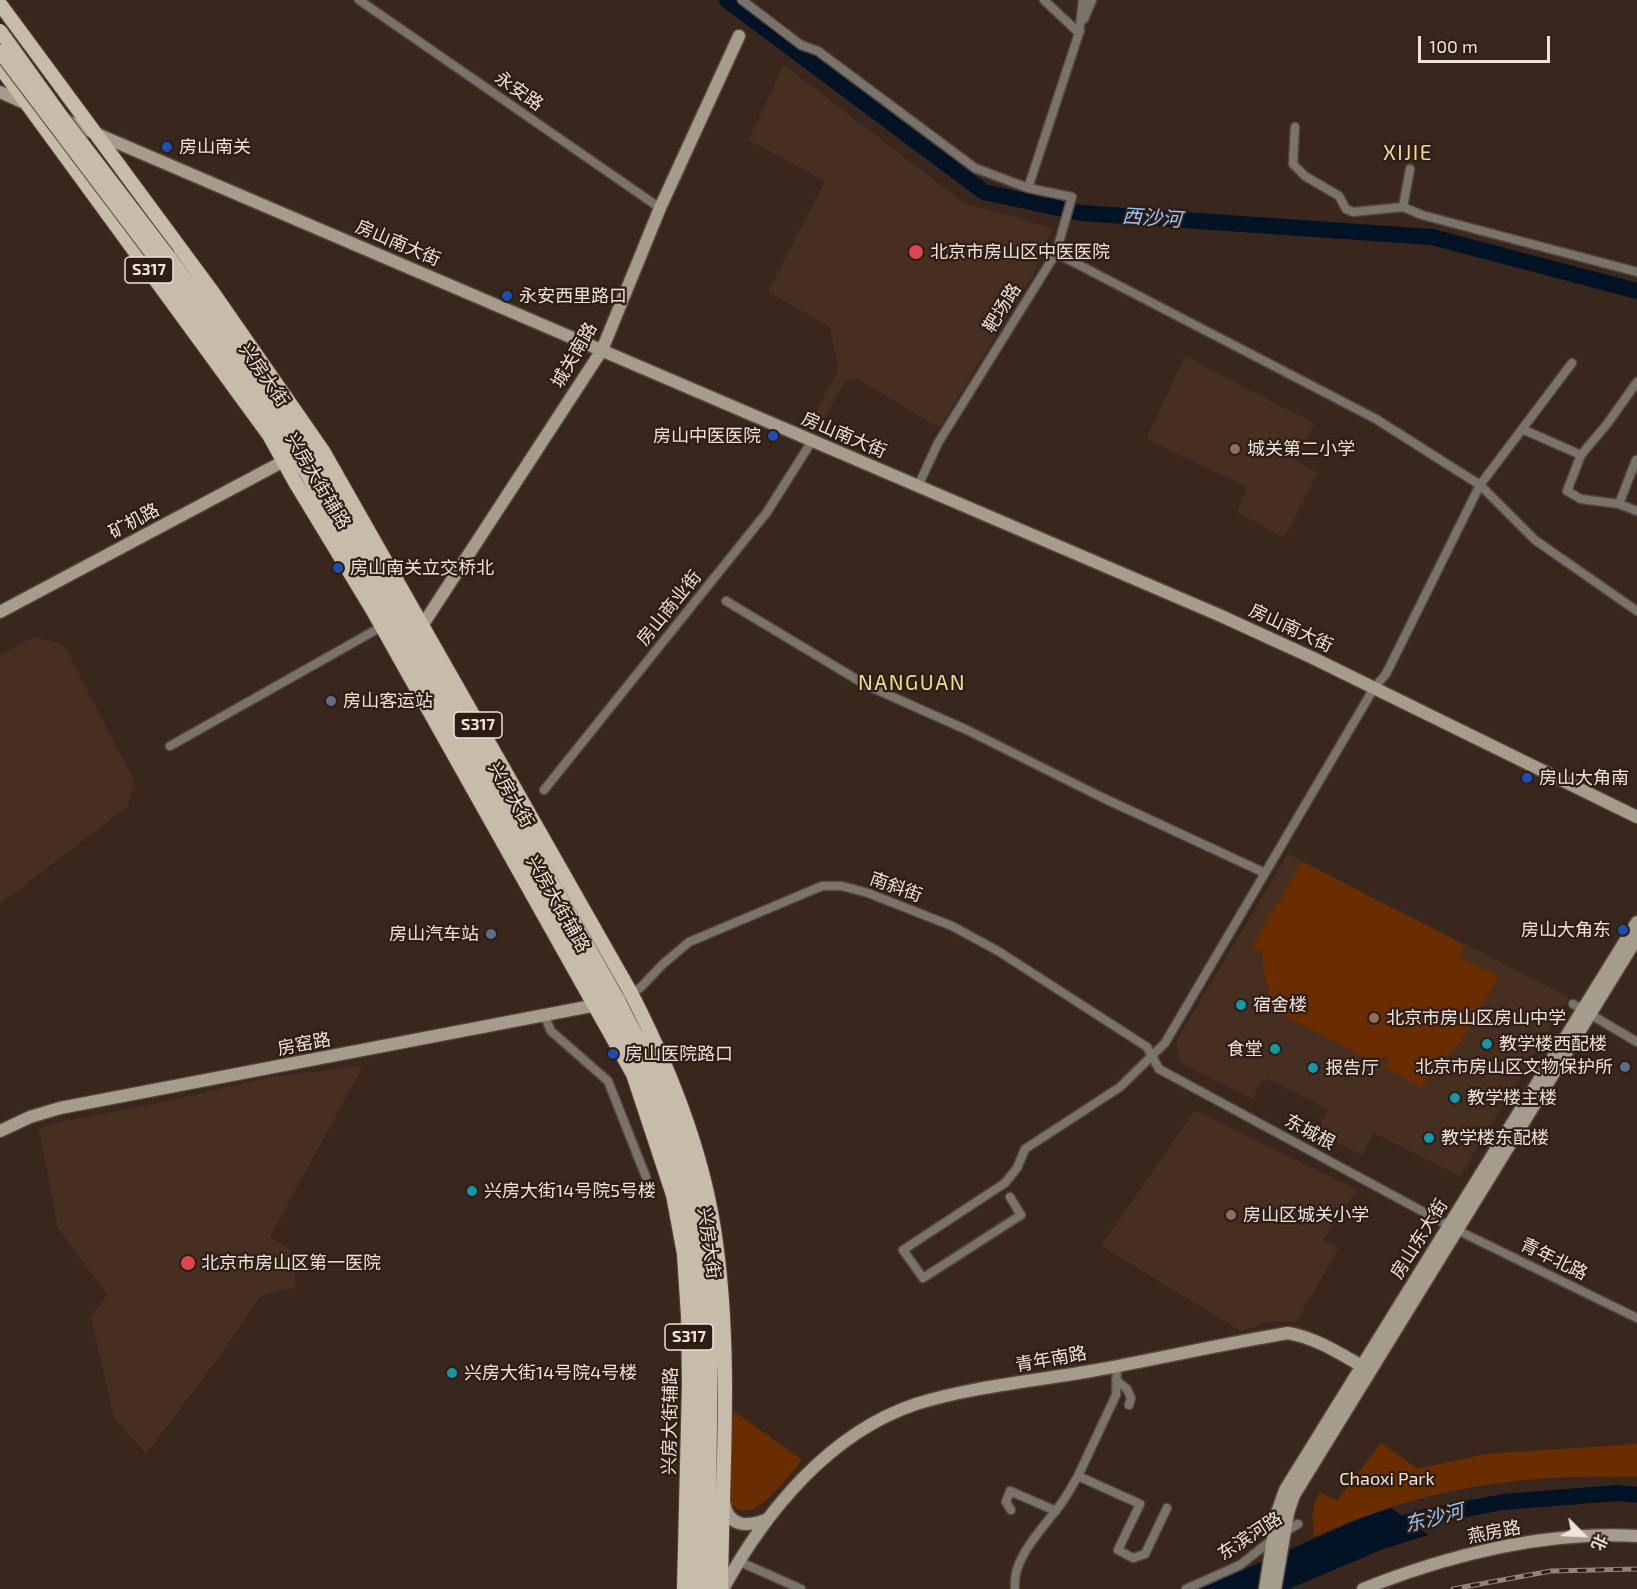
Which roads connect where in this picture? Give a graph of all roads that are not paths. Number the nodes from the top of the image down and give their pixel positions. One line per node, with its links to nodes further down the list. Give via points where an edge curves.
1 (359, 0): 19 (street, 永安路)
2 (742, 0): 17 (street, 靶场路, via 801,45 818,51 975,168)
3 (1044, 0): 8 (street)
4 (1083, 0): 8 (street)
5 (1092, 0): 8 (street)
6 (0, 4): 15 (main road, 兴房大街 / S317)
7 (0, 31): 21 (main road, 兴房大街 / S317, bridge)
8 (1079, 33): 17 (street)
9 (738, 36): 19 (main road, 城关南路)
10 (0, 52): 21 (main road, 兴房大街 / S317, bridge)
11 (0, 67): 13 (main road, S317)
12 (0, 92): 13 (main road, 房山南大街)
13 (28, 104): 15 (main road, 房山南大街); 29 (main road, 兴房大街辅路 / S317)
14 (1295, 127): 18 (street, via 1293,164 1339,196 1346,209 1353,212)
15 (95, 133): 23 (main road, 兴房大街 / S317); 25 (main road, 房山南大街)
16 (1410, 169): 18 (street)
17 (1028, 188): 20 (street, 靶场路, via 1072,196)
18 (1403, 207): 22 (street)
19 (660, 208): 25 (main road, 城关南路)
20 (1056, 253): 35 (street, via 1376,419); 36 (street, 靶场路, via 938,443)
21 (162, 258): 24 (main road, 兴房大街 / S317); 34 (main road, 兴房大街 / S317)
22 (1637, 272)
23 (214, 294): 24 (main road, 兴房大街 / S317); 44 (main road, 兴房大街 / S317, via 323,452)
24 (225, 330): 46 (main road, 兴房大街 / S317, via 314,460)
25 (602, 350): 30 (main road, 房山南大街); 44 (main road, 城关南路)
26 (1572, 363): 28 (street)
27 (1637, 382): 31 (street)
28 (1522, 429): 31 (street); 35 (street)
29 (269, 435): 33 (main road, 兴房大街辅路 / S317); 34 (main road)
30 (812, 441): 36 (main road, 房山南大街); 49 (street, 房山商业街, via 767,512)
31 (1581, 454): 37 (street, via 1567,491 1581,499)
32 (1636, 460): 37 (street)
33 (284, 461): 40 (main road, 兴房大街辅路 / S317); 43 (main road, 矿机路)
34 (306, 472): 39 (main road, 兴房大街 / S317)
35 (1480, 485): 42 (street, via 1535,540); 47 (street, via 1386,674)
36 (918, 486): 47 (main road, 房山南大街, via 1219,615)
37 (1619, 504): 38 (street)
38 (1637, 511)
39 (338, 527): 40 (main road); 52 (main road, 兴房大街 / S317)
40 (342, 556): 45 (main road, 兴房大街辅路 / S317)
41 (726, 601): 51 (street, via 866,685)
42 (1637, 611)
43 (0, 612)
44 (423, 625): 46 (main road, 城关南路); 56 (main road, 兴房大街 / S317)
45 (381, 627): 48 (street); 53 (main road, 兴房大街辅路 / S317)
46 (414, 638): 56 (main road, 兴房大街 / S317)
47 (1374, 688): 50 (main road, 房山南大街); 51 (street)
48 (170, 746)
49 (544, 790)
50 (1637, 818)
51 (1265, 873): 60 (street, via 1165,1043)
52 (541, 884): 53 (main road); 56 (main road, 兴房大街 / S317)
53 (539, 903): 56 (main road, 兴房大街辅路 / S317)
54 (1637, 922): 57 (main road, 房山东大街)
55 (1637, 938): 57 (main road, 房山东大街)
56 (613, 1000): 58 (main road, 房窑路); 60 (street, 南斜街, via 640,988 689,942 822,886 842,886 952,926 998,951 1147,1047); 61 (main road, 兴房大街 / S317, via 649,1028); 62 (main road, 兴房大街辅路 / S317); 63 (main road, 兴房大街 / S317)
57 (1582, 1009): 59 (street); 69 (main road, 房山东大街)
58 (544, 1015): 64 (main road, 房窑路, via 60,1108); 66 (street, via 551,1031 608,1081)
59 (1637, 1042)
60 (1152, 1057): 68 (street, via 1120,1087 1025,1149 1005,1183 903,1250 923,1278 1021,1215); 69 (street, 东城根, via 1159,1069)
61 (669, 1077): 63 (main road); 67 (main road, 兴房大街 / S317)
62 (639, 1092): 63 (main road); 88 (main road, 兴房大街辅路 / S317, via 673,1195 684,1254 689,1384)
63 (660, 1106): 65 (main road, 兴房大街 / S317); 86 (main road, 兴房大街 / S317, via 694,1251 700,1317)
64 (0, 1131)
65 (682, 1152): 67 (main road); 71 (main road, 兴房大街 / S317, via 705,1252)
66 (646, 1177)
67 (702, 1177): 75 (main road, 兴房大街 / S317, via 716,1241)
68 (1010, 1197)
69 (1453, 1228): 70 (street, 青年北路); 73 (main road, 房山东大街)
70 (1637, 1318)
71 (711, 1338): 75 (main road); 92 (main road, 兴房大街 / S317)
72 (1117, 1366): 73 (main road, 青年南路, via 1288,1333 1310,1339); 74 (street); 82 (main road, 青年南路, via 913,1405 856,1434 829,1454)
73 (1366, 1368): 85 (main road, 房山东大街, via 1294,1495)
74 (1116, 1380): 76 (street, via 1127,1389); 77 (street, via 1116,1395)
75 (726, 1390): 78 (main road, 兴房大街 / S317)
76 (1129, 1405)
77 (1078, 1476): 79 (street, via 1140,1504 1118,1550 1133,1558 1145,1554); 81 (street)
78 (723, 1497): 82 (main road, via 728,1515 738,1523 749,1525); 93 (main road, 兴房大街 / S317)
79 (1167, 1508)
80 (1011, 1510): 81 (street, via 1006,1503 1010,1491)
81 (1056, 1510): 89 (street, via 1020,1561 1014,1575)
82 (769, 1518): 87 (main road, 青年南路)
83 (1298, 1524): 85 (street, 东滨河路)
84 (1637, 1536): 98 (main road, 燕房路, via 1547,1540 1488,1551 1419,1568)
85 (1277, 1543): 95 (street, 东滨河路); 96 (main road, 房山东大街); 97 (main road, 房山东大街)
86 (696, 1547): 88 (main road); 91 (main road, 兴房大街 / S317)
87 (738, 1561): 93 (main road, 青年南路); 94 (street)
88 (684, 1570): 90 (main road, 兴房大街辅路 / S317)
89 (1016, 1587)
90 (684, 1589)
91 (696, 1589)
92 (708, 1589)
93 (722, 1589)
94 (801, 1589)
95 (1186, 1589)
96 (1265, 1589)
97 (1275, 1589)
98 (1363, 1589)

